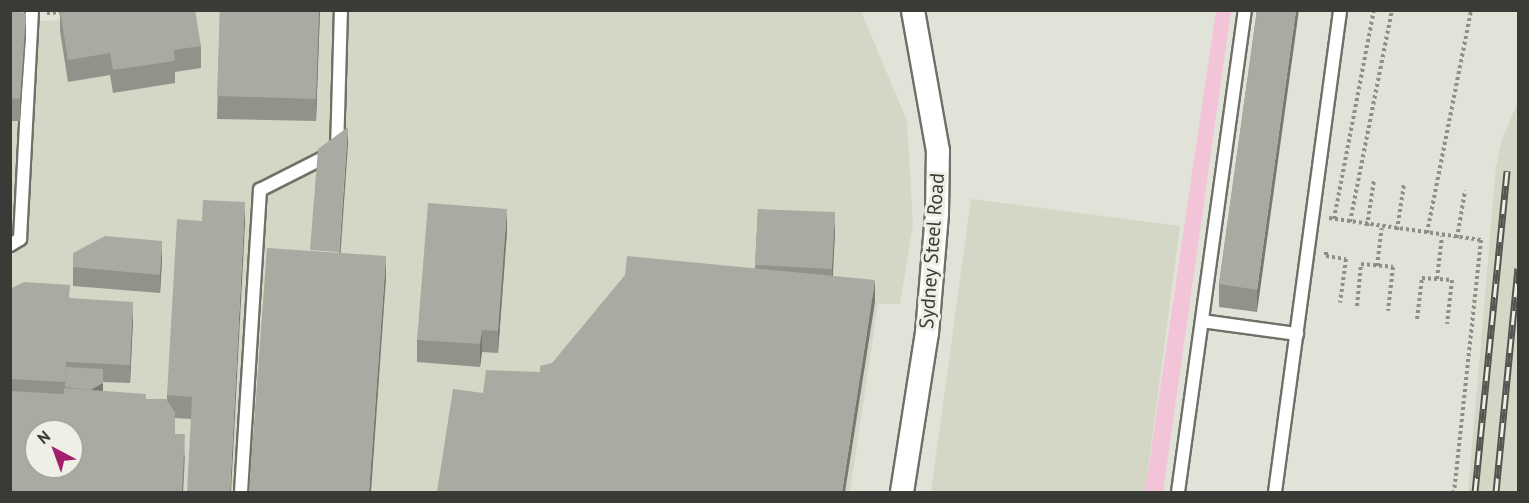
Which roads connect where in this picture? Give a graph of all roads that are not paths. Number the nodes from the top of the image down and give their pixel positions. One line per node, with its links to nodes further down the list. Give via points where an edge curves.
1 (32, 10): 6 (lane, via 20,238)
2 (341, 10): 9 (lane, via 337,152 260,190)
3 (913, 10): 10 (street, Sydney Steel Road, via 938,152 937,213 927,333)
4 (1245, 10): 7 (lane)
5 (1341, 10): 8 (lane)
6 (10, 245)
7 (1202, 321): 8 (lane); 11 (lane)
8 (1297, 334): 12 (lane)
9 (242, 492)
10 (902, 492)
11 (1178, 492)
12 (1275, 492)

